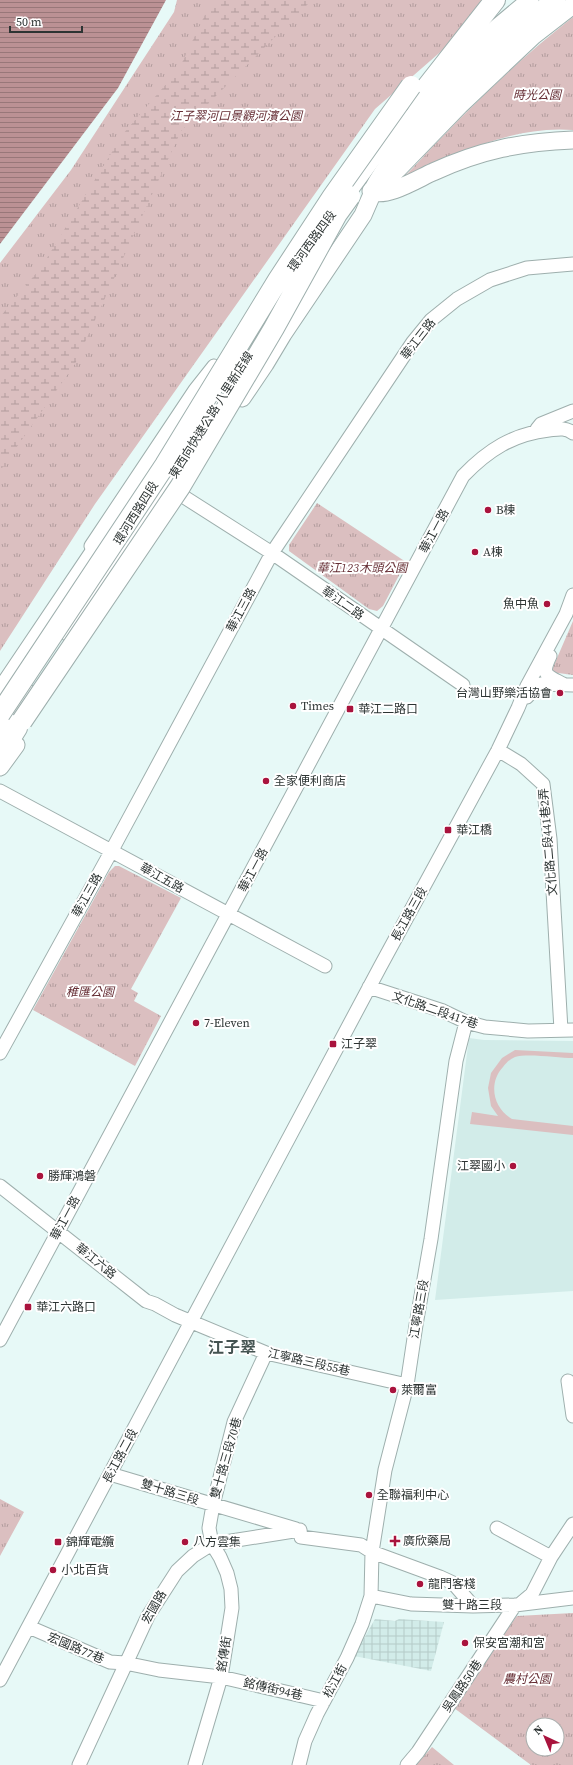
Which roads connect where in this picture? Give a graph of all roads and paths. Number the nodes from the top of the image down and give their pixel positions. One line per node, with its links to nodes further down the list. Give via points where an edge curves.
1 (478, 0): 9 (highway)
2 (494, 0): 9 (highway)
3 (530, 0): 9 (main road, 環河西路四段, via 457,60 424,94)
4 (540, 0): 9 (street)
5 (547, 0): 9 (highway)
6 (555, 0): 9 (highway)
7 (564, 0): 9 (street, via 524,33)
8 (573, 5): 14 (main road, 環河西路四段, via 534,36 460,105)
9 (433, 98): 13 (main road, 環河西路四段, via 382,147); 14 (highway, via 412,135 385,170); 15 (highway, 東西向快速公路 八里新店線, bridge); 32 (highway, 東西向快速公路 八里新店線, bridge, via 312,228 165,465)
10 (573, 135): 14 (street, via 524,137 464,155)
11 (573, 140): 14 (main road, via 502,147 465,158 390,192)
12 (573, 147): 14 (street, via 540,147 502,154 466,165 396,198)
13 (356, 182): 14 (main road); 17 (main road, 環河西路四段, via 330,200); 33 (main road, 環河西路四段, via 282,282)
14 (373, 192): 21 (main road, 環河西路四段, via 363,215)
15 (338, 214): 34 (highway, 東西向快速公路 八里新店線, bridge, via 154,507); 37 (highway, bridge, via 180,487)
16 (573, 264): 23 (street, 華江三路, via 527,268 490,280 457,299 431,320 413,342)
17 (214, 366): 27 (street, 環河西路四段, via 195,390); 30 (highway, via 203,392)
18 (573, 411): 19 (street, 華江一路, via 541,424)
19 (536, 430): 20 (street, 華江一路, via 559,428); 26 (street, 華江一路, via 501,444 478,460 464,476)
20 (573, 433)
21 (198, 464): 22 (main road, 環河西路四段); 35 (main road, 環河西路四段, via 182,480 153,522 139,533)
22 (182, 495): 23 (street, 華江二路); 38 (main road, 環河西路四段)
23 (272, 553): 26 (street, 華江二路); 40 (street, 華江三路)
24 (573, 595): 25 (street, 長江路三段)
25 (560, 626): 29 (street, via 544,669 548,676); 31 (street, 長江路三段, via 530,679)
26 (381, 630): 28 (street, 華江二路); 41 (street, 華江一路)
27 (0, 684)
28 (463, 685)
29 (568, 685): 31 (street, via 536,686)
30 (0, 694)
31 (518, 708): 36 (street, 長江路三段)
32 (0, 714)
33 (0, 726)
34 (0, 737)
35 (0, 741)
36 (498, 750): 43 (street, 長江路三段); 45 (street, 文化路二段441巷2弄, via 521,764 544,784 555,933)
37 (0, 755)
38 (0, 767)
39 (0, 791): 40 (street, 華江五路)
40 (112, 850): 41 (street, 華江五路); 46 (street, 華江三路)
41 (229, 915): 42 (street, 華江五路); 48 (street, 華江一路)
42 (325, 966)
43 (369, 987): 44 (street, 文化路二段417巷, via 443,1011); 49 (street, 長江路三段)
44 (466, 1022): 45 (street, 文化路二段417巷, via 528,1031); 54 (street, 江寧路三段, via 456,1061)
45 (567, 1030)
46 (0, 1053)
47 (0, 1186): 48 (street, 華江六路)
48 (58, 1230): 50 (street, 華江六路, via 146,1301); 51 (street, 華江一路)
49 (240, 1231): 50 (street, 長江路二段)
50 (192, 1321): 52 (street, 江寧路三段55巷); 56 (street, 長江路二段)
51 (0, 1340)
52 (266, 1353): 54 (street, 江寧路三段55巷); 57 (street, 雙十路三段70巷, via 234,1422)
53 (568, 1381): 55 (street)
54 (407, 1385): 62 (street, 江寧路三段, via 385,1470)
55 (573, 1416)
56 (110, 1474): 57 (street, 雙十路三段); 68 (street, 長江路二段)
57 (213, 1505): 60 (street, 雙十路三段); 61 (street, 雙十路三段70巷, via 209,1528)
58 (573, 1524): 63 (street, 吳鳳路50巷)
59 (497, 1528): 63 (street)
60 (300, 1530): 61 (street, 宏國路); 62 (street, 雙十路三段, via 301,1537 360,1545)
61 (212, 1544): 69 (street, 宏國路, via 193,1556 177,1571 148,1616); 70 (street, 銘傳街, via 223,1562 231,1589 232,1608)
62 (372, 1552): 64 (street, 江寧路三段); 67 (street, via 453,1583)
63 (551, 1557): 66 (street, 吳鳳路50巷, via 532,1594)
64 (371, 1596): 67 (street, 雙十路三段, via 411,1604); 72 (street, 松江街, via 350,1651)
65 (573, 1598): 66 (street, 雙十路三段)
66 (518, 1605): 67 (street, 雙十路三段); 76 (street, 吳鳳路50巷)
67 (473, 1606)
68 (29, 1627): 69 (street, 宏國路77巷, via 110,1662); 71 (street, 長江路二段)
69 (125, 1663): 70 (street, 宏國路77巷, via 160,1670); 73 (street, 宏國路)
70 (221, 1676): 72 (street, 銘傳街94巷); 74 (street, 銘傳街)
71 (0, 1680)
72 (324, 1701): 75 (street, 松江街, via 305,1741)
73 (79, 1765)
74 (194, 1765)
75 (299, 1765)
76 (407, 1765)

